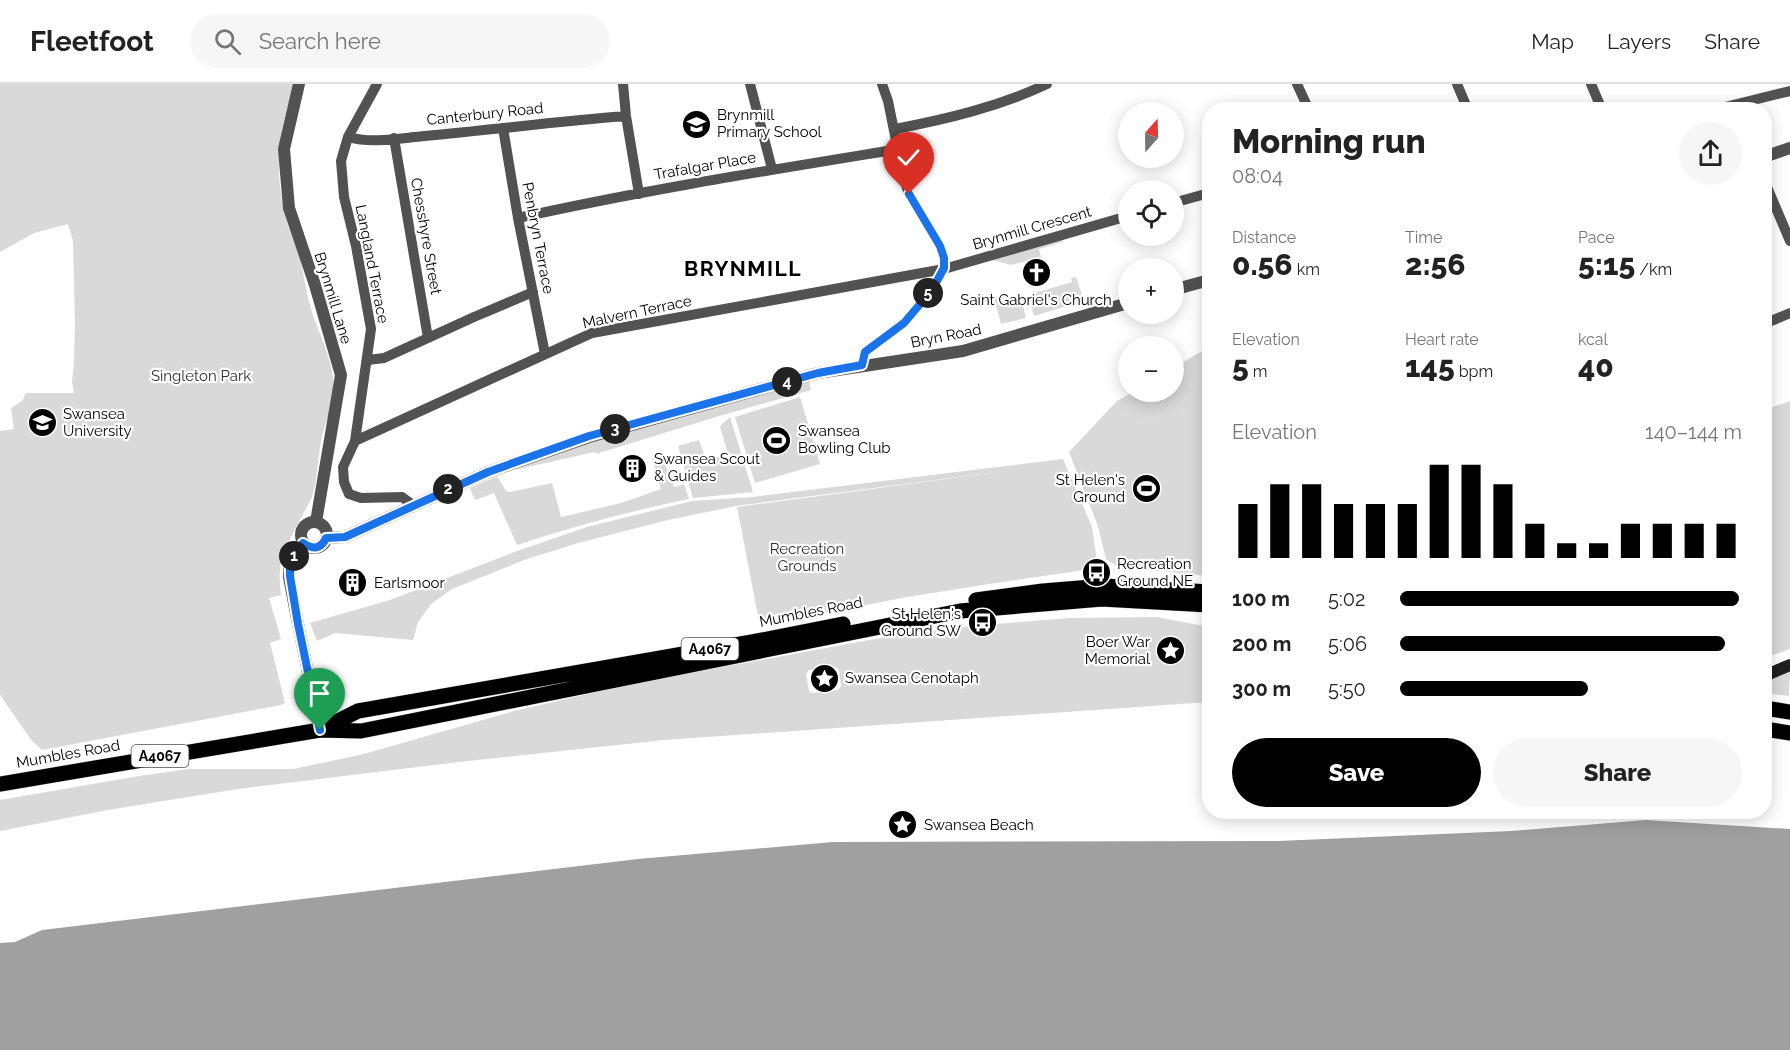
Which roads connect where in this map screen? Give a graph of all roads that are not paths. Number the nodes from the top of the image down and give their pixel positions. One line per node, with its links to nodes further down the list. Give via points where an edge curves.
1 (299, 84): 44 (street, Brynmill Lane, via 284,149 289,208 341,375)
2 (377, 84): 18 (street, Langland Terrace)
3 (623, 84): 15 (street)
4 (750, 84): 23 (street)
5 (882, 84): 17 (street)
6 (1047, 84): 17 (street, via 949,119)
7 (1297, 84): 11 (street)
8 (1457, 84): 12 (street)
9 (1591, 84): 13 (street)
10 (1790, 91): 14 (street)
11 (1305, 102)
12 (1465, 102)
13 (1599, 102)
14 (1745, 102)
15 (626, 116): 16 (street, Canterbury Road); 24 (street)
16 (503, 128): 19 (street, Canterbury Road); 28 (street, Penbryn Terrace)
17 (895, 129): 21 (street)
18 (348, 136): 19 (street, Canterbury Road, via 360,140); 40 (street, Langland Terrace, via 341,161 344,197 371,329)
19 (394, 138): 38 (street, Chesshyre Street)
20 (1790, 148): 22 (street)
21 (899, 150): 23 (street, Trafalgar Place); 31 (street, via 909,194 940,246)
22 (1772, 154)
23 (772, 169): 24 (street, Trafalgar Place)
24 (639, 194): 28 (street, Trafalgar Place)
25 (1202, 195): 27 (street)
26 (1772, 199): 30 (street)
27 (1184, 200)
28 (518, 218): 34 (street, Penbryn Terrace)
29 (1118, 219): 31 (street, Brynmill Crescent)
30 (1790, 241)
31 (944, 268): 39 (street, Malvern Terrace, via 592,333); 41 (street, via 932,290 904,323 865,352)
32 (1202, 282): 33 (street)
33 (1184, 287)
34 (533, 292): 38 (street); 39 (street, Penbryn Terrace)
35 (1118, 306): 41 (street, Bryn Road, via 963,351)
36 (1790, 314): 37 (street)
37 (1772, 321)
38 (428, 338): 40 (street, via 384,358)
39 (545, 354): 42 (street, Malvern Terrace)
40 (368, 360): 42 (street, Langland Terrace)
41 (862, 365): 43 (street, Bryn Road, via 818,373 589,436 488,472)
42 (355, 441): 43 (street, Langland Terrace, via 344,467 349,494 361,498 402,497)
43 (413, 505): 45 (street, Bryn Road, via 345,537)
44 (316, 522): 45 (street, via 326,531); 46 (street, Brynmill Lane, via 304,526)
45 (326, 538): 46 (street, via 317,548)
46 (303, 543): 54 (street, Brynmill Lane, via 290,560 290,576)
47 (1202, 598): 54 (main road, Mumbles Road / A4067, via 1103,592 960,611 361,731)
48 (1790, 665): 49 (main road)
49 (1772, 673)
50 (1772, 709): 51 (main road)
51 (1790, 712)
52 (1790, 726): 53 (main road)
53 (1772, 729)
54 (320, 730): 57 (main road, Mumbles Road / A4067)
55 (1772, 731): 56 (main road)
56 (1790, 733)
57 (0, 784)

